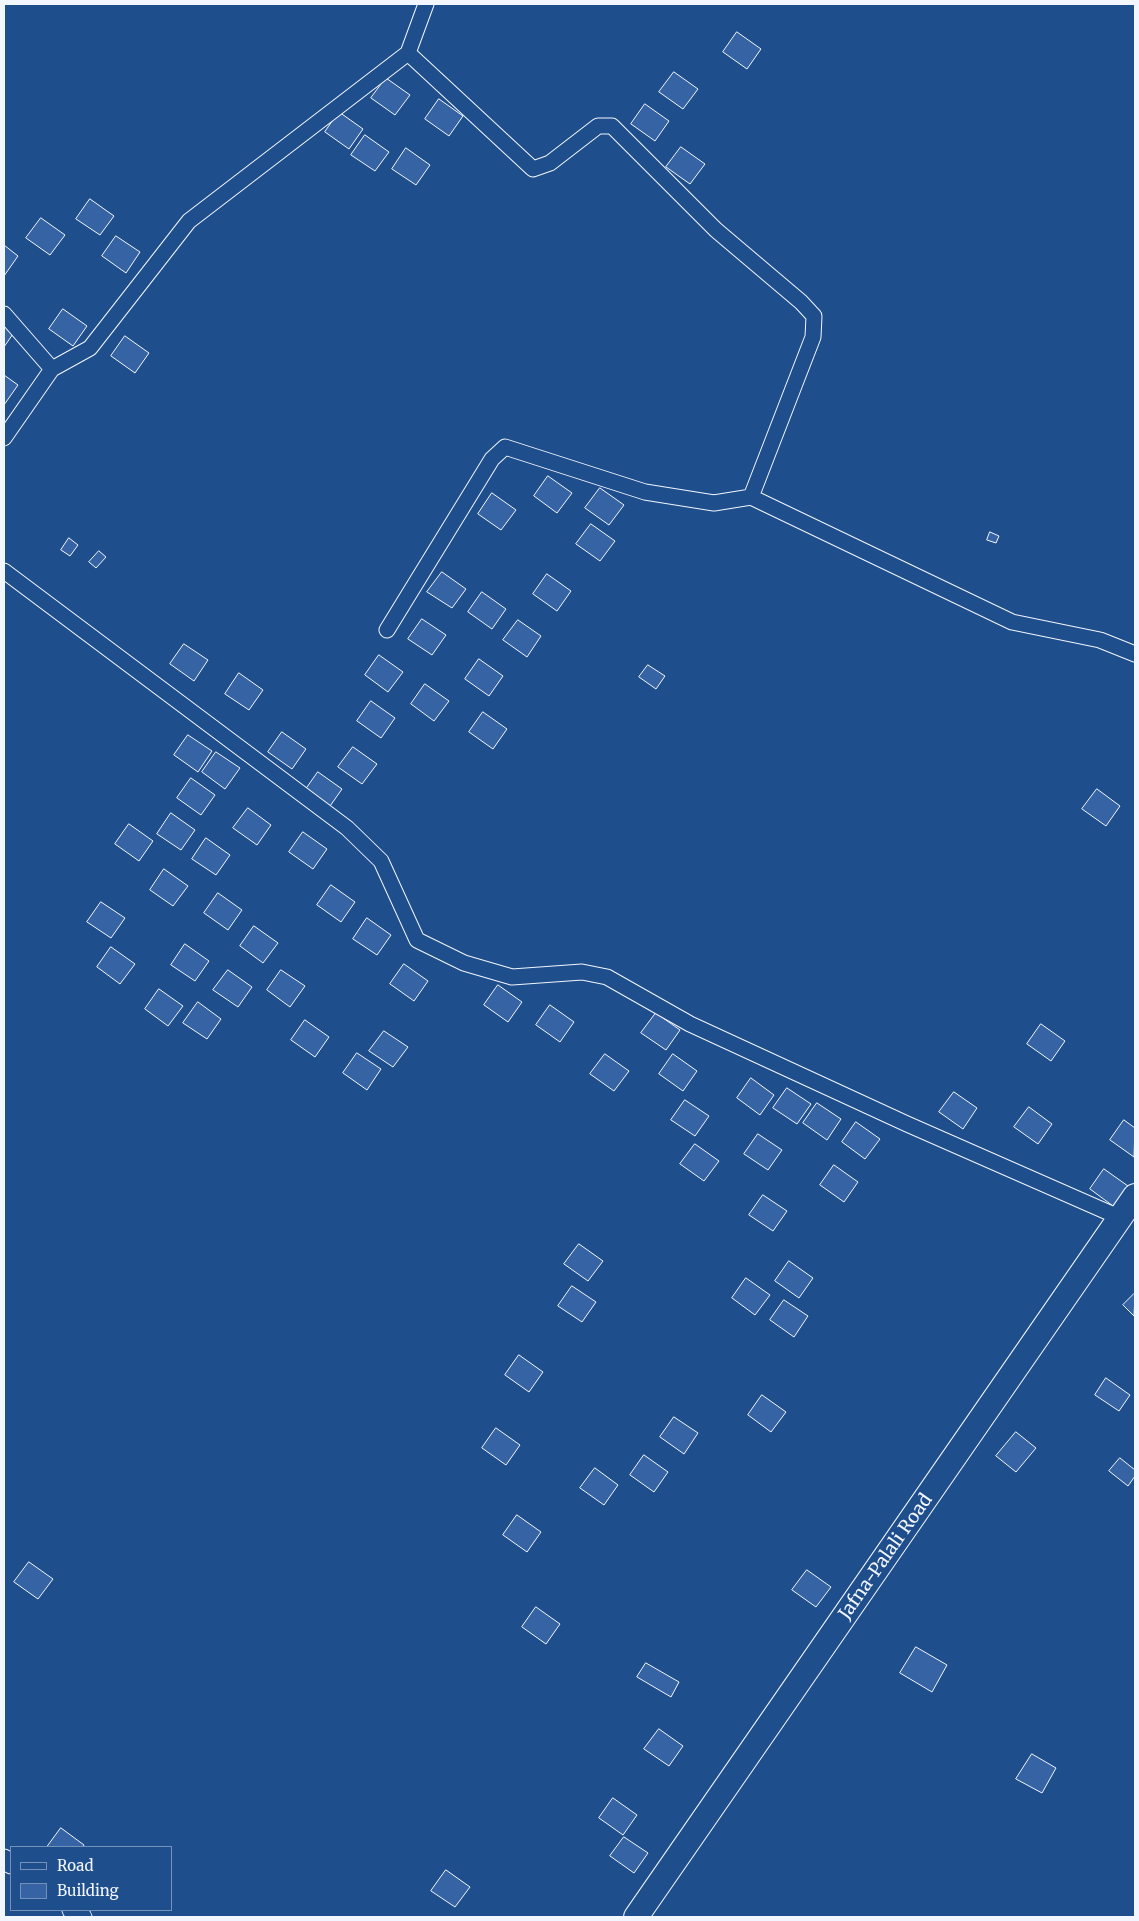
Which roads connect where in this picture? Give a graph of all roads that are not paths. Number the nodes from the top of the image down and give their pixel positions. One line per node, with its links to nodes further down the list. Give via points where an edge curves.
1 (426, 4): 2 (street)
2 (408, 53): 4 (street, via 189,221 90,348); 6 (street, via 533,168 550,162 598,126 612,126 716,230 814,316 813,337)
3 (4, 314): 4 (street)
4 (52, 370): 5 (street)
5 (4, 438)
6 (751, 497): 8 (street, via 714,502 645,492 505,447 492,459); 9 (street, via 1012,622 1100,640)
7 (4, 571): 11 (street, via 347,828 381,861 417,940 464,963 512,977 582,972 608,977 690,1024)
8 (387, 630)
9 (1135, 654)
10 (1135, 1196): 11 (main road, Jafna-Palali Road)
11 (1120, 1218): 12 (main road, Jafna-Palali Road)
12 (636, 1917)

